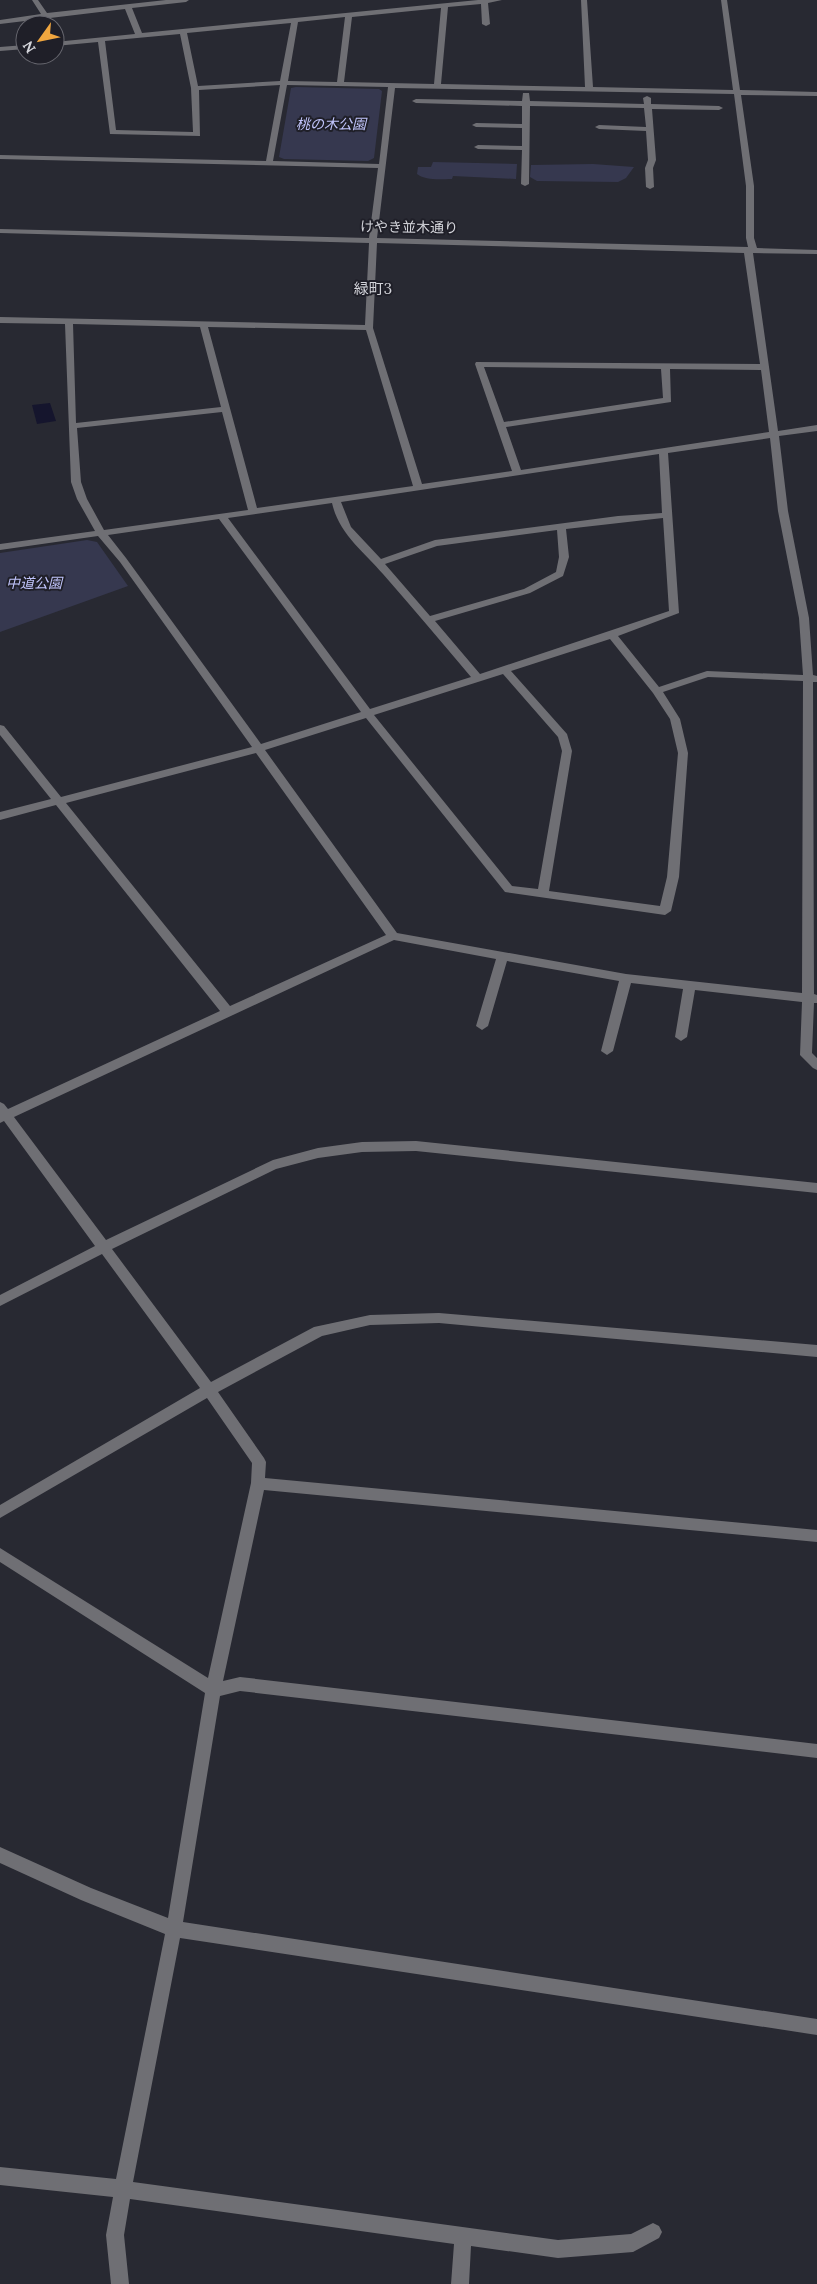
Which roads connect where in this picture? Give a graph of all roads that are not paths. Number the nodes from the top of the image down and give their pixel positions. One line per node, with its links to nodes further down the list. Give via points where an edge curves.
1 (35, 0): 9 (street)
2 (186, 0): 7 (street)
3 (499, 0): 6 (street)
4 (584, 0): 27 (street)
5 (724, 0): 29 (street)
6 (484, 2): 8 (street); 14 (street)
7 (128, 6): 9 (street); 16 (street)
8 (445, 6): 10 (street); 24 (street)
9 (45, 15)
10 (349, 15): 12 (street); 22 (street)
11 (15, 20): 13 (street)
12 (295, 21): 15 (street); 21 (street)
13 (0, 22)
14 (486, 24)
15 (183, 31): 16 (street); 25 (street)
16 (140, 36): 17 (street)
17 (101, 39): 18 (street); 25 (street, via 114,132 197,134)
18 (65, 43)
19 (15, 48): 20 (street)
20 (0, 49)
21 (283, 83): 22 (street); 25 (street); 42 (street)
22 (340, 84): 23 (street)
23 (392, 85): 24 (street); 43 (street)
24 (437, 86): 26 (street)
25 (195, 88)
26 (526, 88): 27 (street); 32 (street)
27 (589, 89): 28 (street)
28 (647, 90): 29 (street); 33 (street)
29 (736, 92): 30 (street); 48 (street, via 750,186)
30 (817, 94)
31 (416, 101): 32 (street)
32 (527, 104): 33 (street); 36 (street)
33 (648, 106): 34 (street); 38 (street)
34 (719, 108)
35 (476, 125): 36 (street)
36 (526, 126): 40 (street)
37 (600, 127): 38 (street)
38 (650, 129): 45 (street)
39 (478, 147): 40 (street)
40 (526, 148): 44 (street)
41 (0, 157): 42 (street)
42 (269, 163): 43 (street)
43 (381, 166): 47 (street)
44 (525, 184)
45 (650, 187)
46 (0, 231): 47 (street, けやき並木通り)
47 (373, 240): 48 (street, けやき並木通り); 53 (street)
48 (751, 249): 49 (street, けやき並木通り); 55 (street, via 753,309)
49 (817, 252)
50 (0, 320): 51 (street)
51 (69, 321): 52 (street); 58 (street)
52 (203, 324): 53 (street); 56 (street)
53 (371, 327): 63 (street)
54 (665, 366): 55 (street); 57 (street, via 668,400); 57 (street, via 480,364)
55 (765, 367): 60 (street)
56 (224, 409): 58 (street); 65 (street)
57 (500, 425): 62 (street)
58 (72, 426): 69 (street, via 76,482)
59 (817, 428): 60 (street)
60 (774, 434): 61 (street); 76 (street, via 783,512 804,618)
61 (664, 452): 62 (street); 66 (street)
62 (517, 472): 63 (street)
63 (418, 487): 64 (street)
64 (336, 500): 65 (street); 71 (street, via 338,513 347,530)
65 (253, 512): 67 (street)
66 (668, 515): 68 (street); 73 (street, via 674,613)
67 (222, 516): 69 (street); 78 (street)
68 (561, 527): 71 (street, via 435,543); 72 (street, via 564,557 560,574 527,591)
69 (101, 533): 70 (street); 80 (street)
70 (0, 548)
71 (379, 563): 72 (street)
72 (429, 620): 75 (street)
73 (612, 635): 74 (street); 77 (street)
74 (504, 670): 75 (street); 84 (street, via 563,736 567,752)
75 (478, 678): 78 (street)
76 (812, 679): 77 (street, via 707,674); 83 (street, via 807,773)
77 (657, 691): 84 (street, via 675,719 683,753 673,877 665,911)
78 (368, 714): 80 (street); 84 (street, via 509,889)
79 (0, 728): 81 (street)
80 (258, 749): 81 (street); 85 (street)
81 (58, 801): 82 (street); 90 (street)
82 (0, 816)
83 (813, 824): 89 (street)
84 (543, 893)
85 (393, 936): 86 (street); 90 (street)
86 (503, 956): 87 (street); 91 (street)
87 (626, 978): 88 (street); 93 (street)
88 (690, 984): 89 (street); 92 (street)
89 (813, 998): 94 (street, via 806,1054)
90 (228, 1012): 95 (street)
91 (482, 1026)
92 (682, 1037)
93 (607, 1051)
94 (817, 1065)
95 (2, 1114): 97 (street)
96 (817, 1188): 97 (street, via 416,1146 362,1147 318,1153 273,1165)
97 (104, 1246): 98 (street); 100 (street)
98 (0, 1301)
99 (817, 1352): 100 (street, via 439,1318 370,1320 319,1331)
100 (210, 1390): 101 (street, via 259,1462); 102 (street)
101 (258, 1483): 103 (street); 105 (street)
102 (0, 1512)
103 (817, 1536)
104 (0, 1554): 105 (street)
105 (213, 1690): 106 (street, via 240,1684); 108 (street)
106 (817, 1751)
107 (0, 1855): 108 (street)
108 (174, 1929): 109 (street); 111 (street)
109 (817, 2027)
110 (0, 2176): 111 (street)
111 (123, 2189): 113 (street); 114 (street, via 115,2235)
112 (652, 2232): 113 (street, via 633,2243 558,2249)
113 (463, 2236): 115 (street)
114 (120, 2284)
115 (460, 2284)

